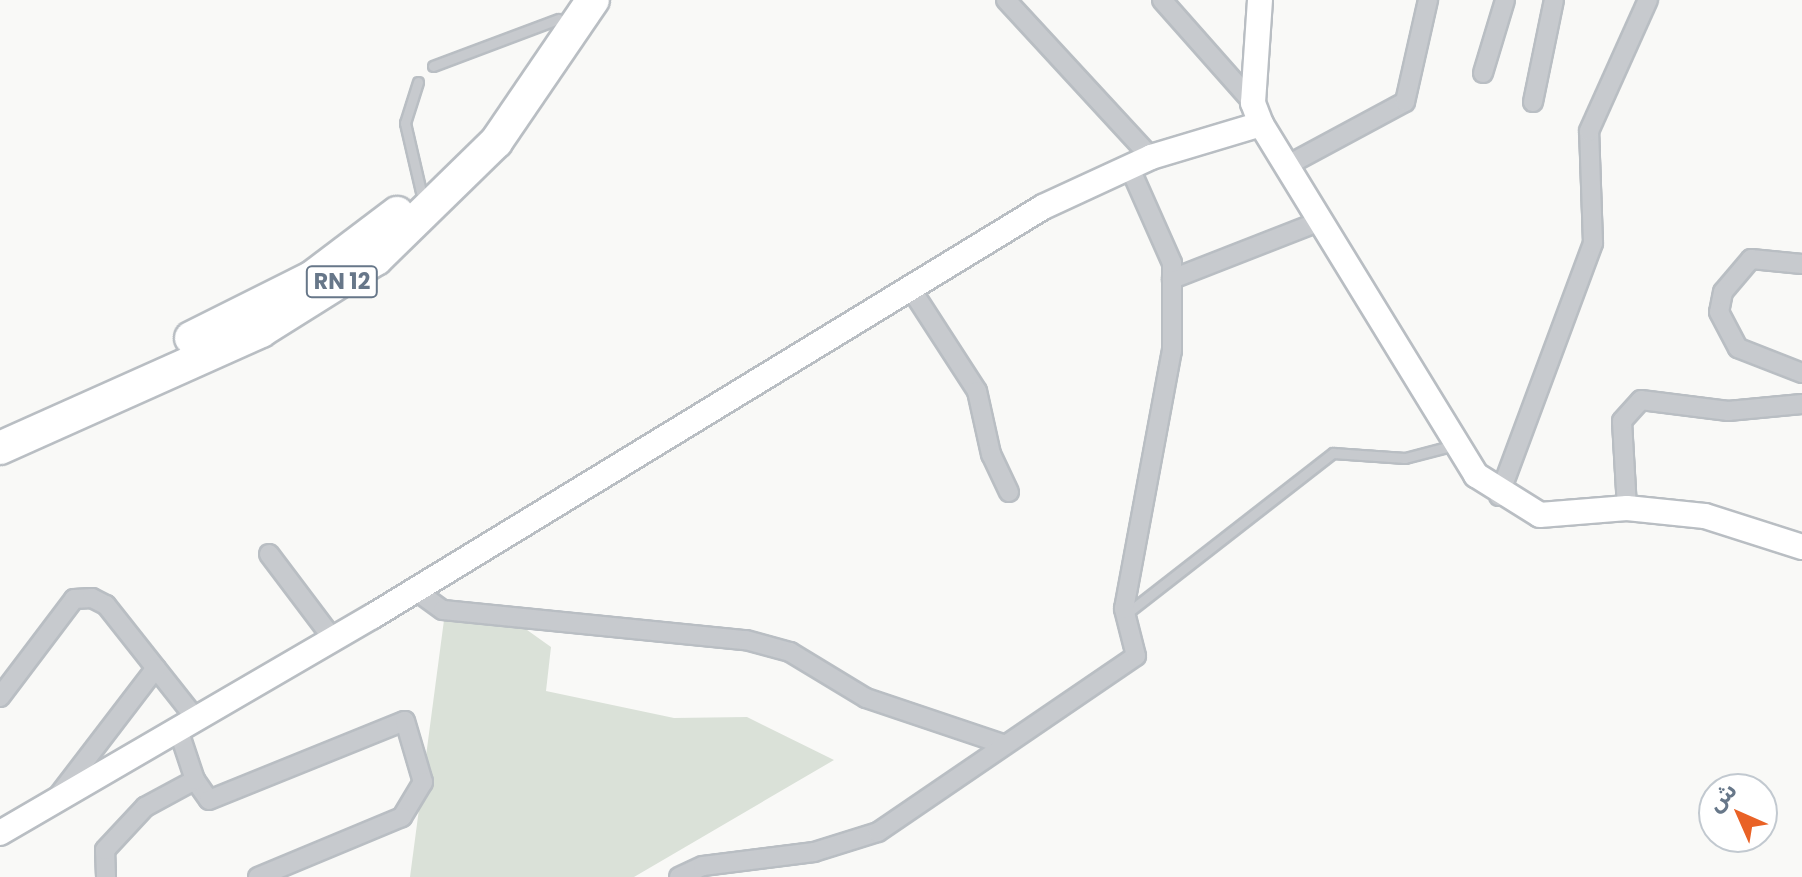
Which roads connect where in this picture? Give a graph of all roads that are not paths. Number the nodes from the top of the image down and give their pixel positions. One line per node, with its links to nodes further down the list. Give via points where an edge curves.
1 (593, 0): 26 (highway, RN 12, via 496,142 376,259 261,331)
2 (1006, 0): 15 (street)
3 (1162, 0): 14 (street)
4 (1260, 0): 14 (main road)
5 (1428, 0): 16 (street, via 1405,102)
6 (1505, 0): 11 (street)
7 (1554, 0): 13 (street)
8 (1648, 0): 28 (street, via 1589,131 1593,243)
9 (563, 10): 10 (lane, via 469,46); 17 (highway, RN 12, via 485,124)
10 (433, 66)
11 (1483, 73)
12 (418, 82): 17 (lane, via 405,123)
13 (1533, 102)
14 (1257, 114): 15 (main road); 16 (main road)
15 (1140, 161): 20 (street, via 1172,263); 21 (main road)
16 (1286, 166): 18 (main road)
17 (421, 192): 24 (highway, RN 12, via 311,278)
18 (1318, 222): 20 (street); 25 (main road)
19 (1802, 264): 22 (street, via 1751,259 1723,292 1719,312 1738,348)
20 (1172, 279): 33 (street, via 1172,351)
21 (909, 286): 27 (street, via 977,391 991,454); 32 (main road)
22 (1802, 373)
23 (1802, 404): 29 (street, via 1728,411 1641,400 1622,421)
24 (0, 426)
25 (1451, 446): 28 (main road); 33 (lane, via 1405,458 1333,453)
26 (0, 448)
27 (1009, 492)
28 (1499, 496): 29 (main road, via 1540,515)
29 (1627, 508): 30 (main road, via 1705,516)
30 (1802, 547)
31 (269, 554): 34 (street)
32 (415, 590): 34 (main road); 38 (street, via 443,610 746,640 790,652 866,698)
33 (1126, 614): 38 (street, via 1136,656)
34 (333, 639): 37 (main road)
35 (156, 668): 36 (street, via 106,605 74,599); 37 (street); 40 (street)
36 (0, 697)
37 (187, 724): 39 (street); 40 (main road)
38 (1003, 744): 44 (street, via 878,832 814,852 703,866)
39 (195, 780): 42 (street, via 145,807 120,833 105,850); 43 (street, via 209,800 405,721 423,782 402,817)
40 (54, 801): 41 (main road)
41 (0, 833)
42 (106, 877)
43 (258, 877)
44 (679, 877)

